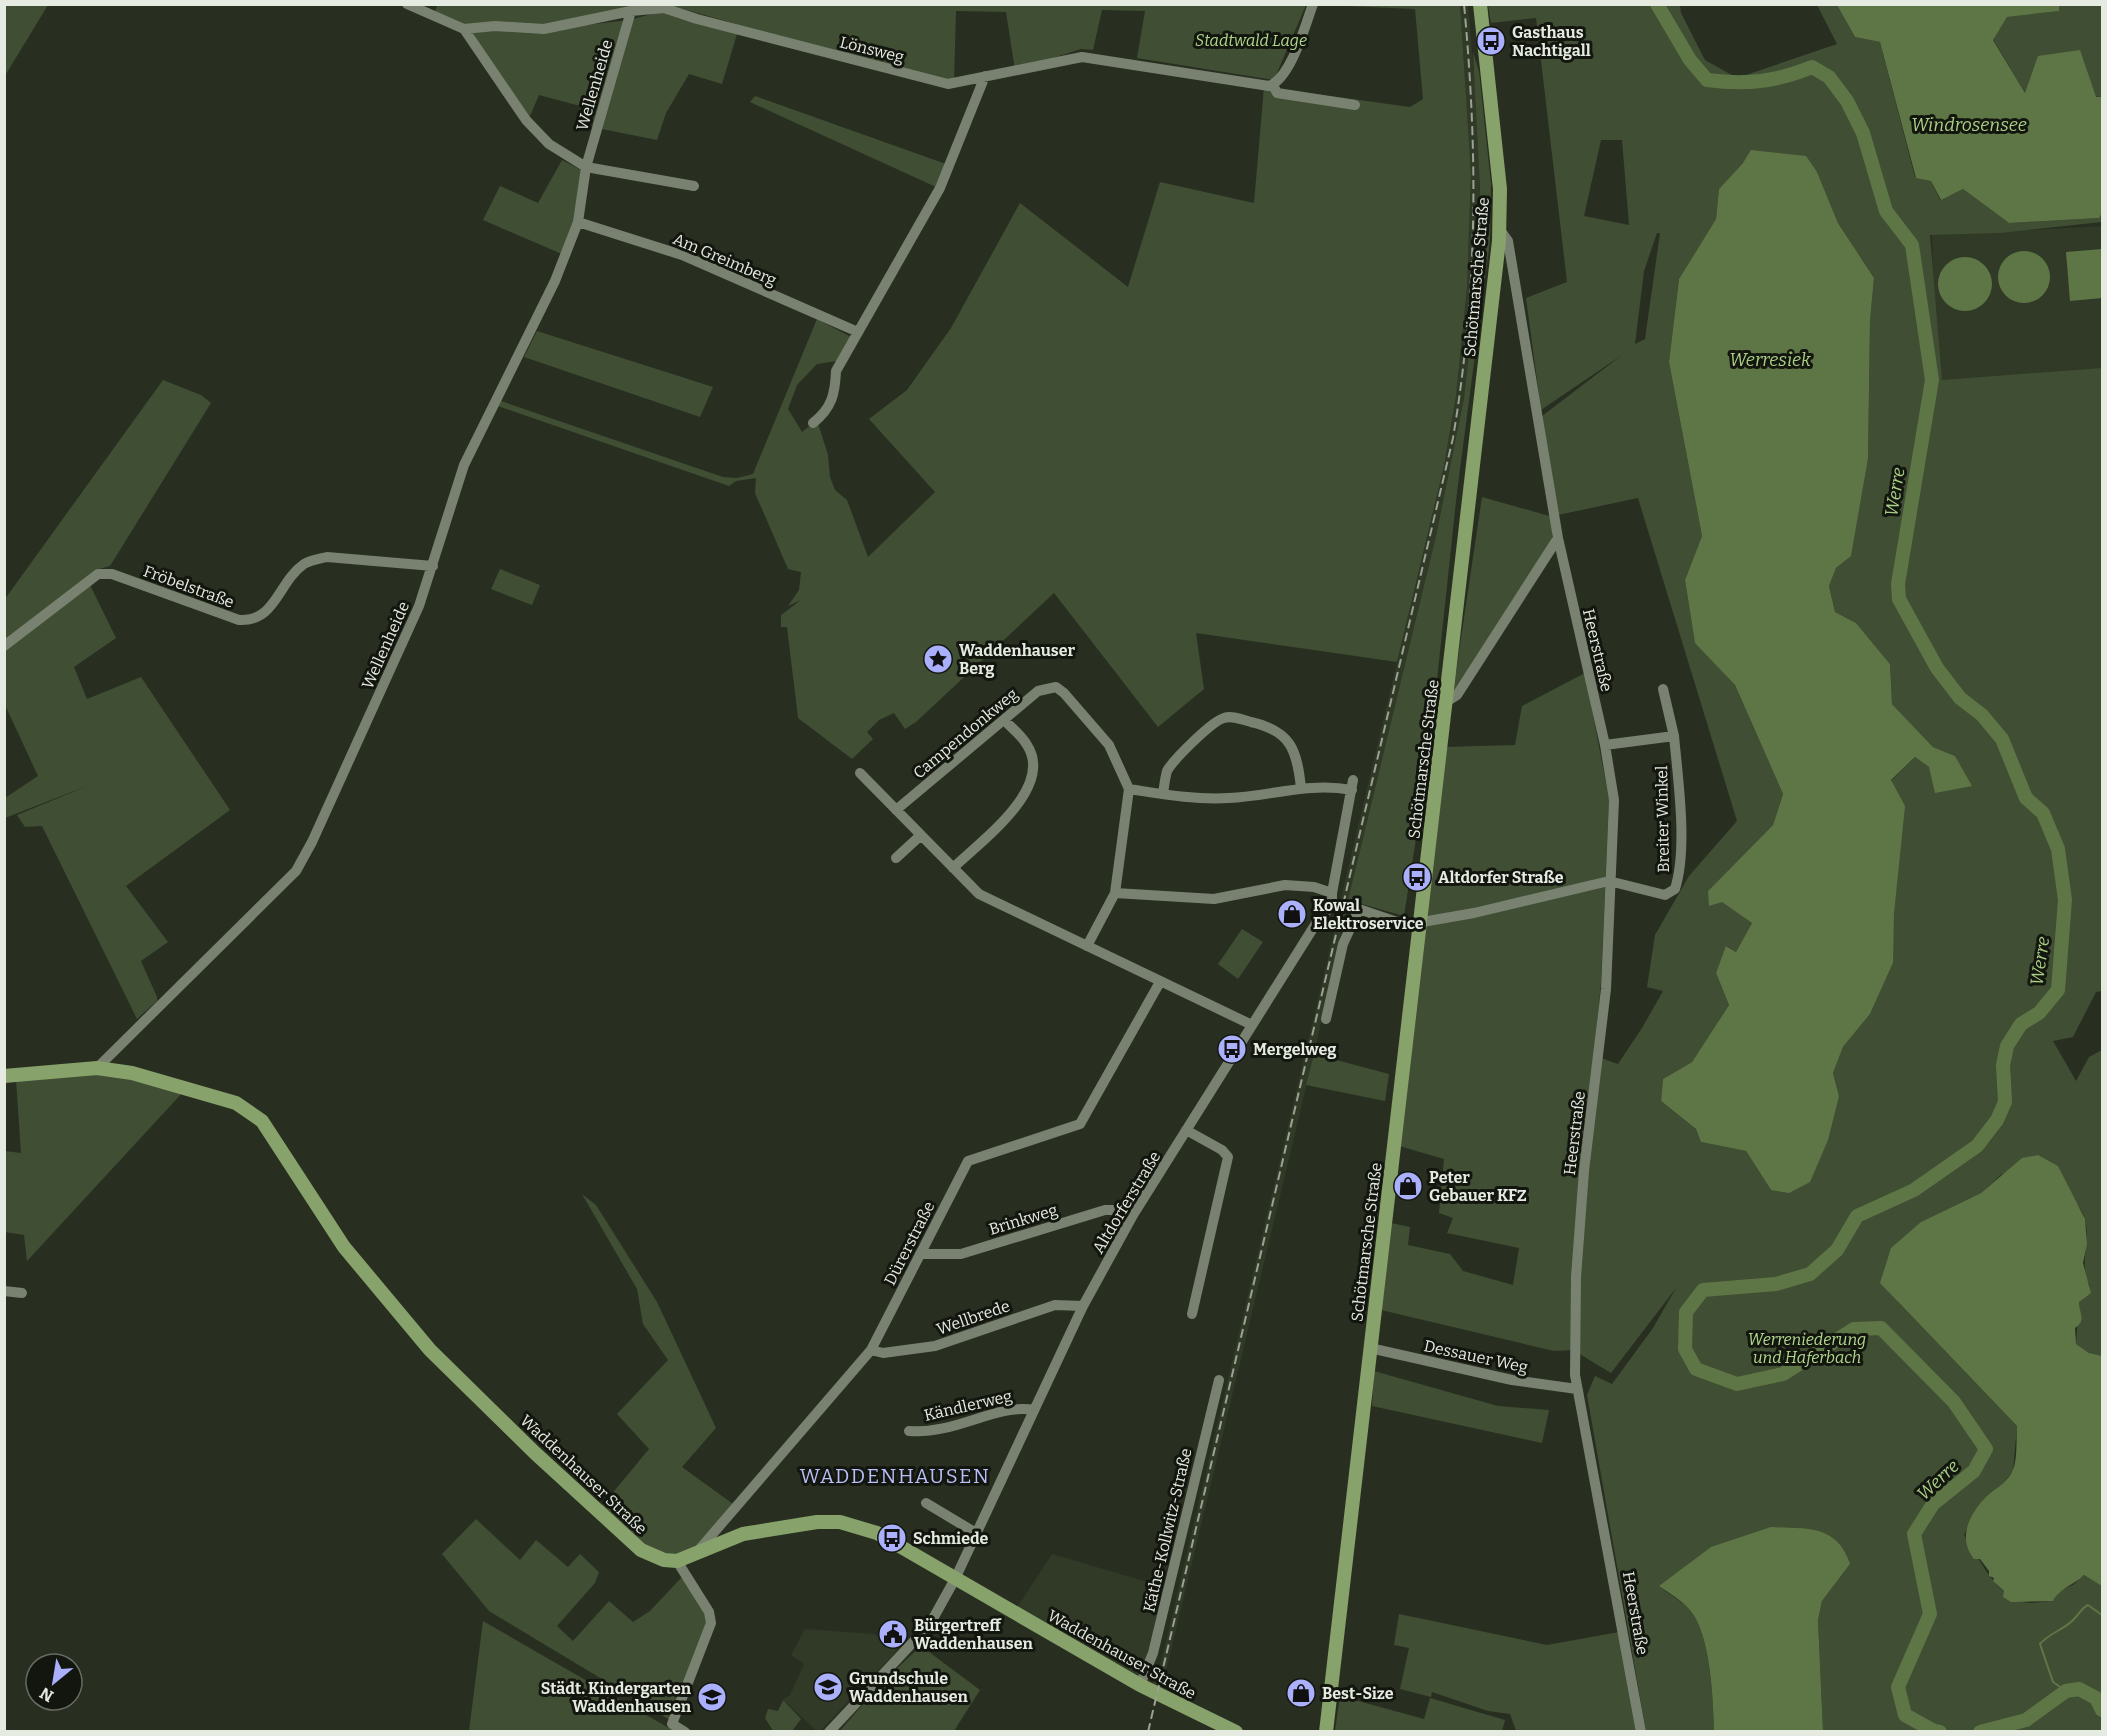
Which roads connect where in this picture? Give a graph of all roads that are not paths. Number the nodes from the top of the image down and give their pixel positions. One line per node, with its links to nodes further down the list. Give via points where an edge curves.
1 (407, 4): 5 (street, Lönsweg)
2 (1313, 4): 7 (street, via 1293,59)
3 (1480, 4): 12 (main road, Schötmarsche Straße, via 1500,189)
4 (631, 11): 5 (street, Lönsweg, via 544,29); 6 (street, Lönsweg, via 664,8 948,84); 9 (street, Wellenheide)
5 (464, 29): 9 (street, via 526,120 549,144)
6 (985, 76): 7 (street, Lönsweg, via 1082,57 1203,78); 13 (street, via 940,188)
7 (1273, 85): 8 (street, Lönsweg, via 1277,93)
8 (1355, 105)
9 (586, 167): 10 (street); 11 (street, Wellenheide)
10 (694, 186)
11 (578, 222): 13 (street, Am Greimberg, via 682,255); 16 (street, Wellenheide, via 555,282 464,465)
12 (1500, 230): 15 (street, Heerstraße, via 1508,241); 19 (main road, Schötmarsche Straße)
13 (858, 332): 14 (street, via 836,371 830,405)
14 (813, 423)
15 (1558, 538): 19 (street, via 1457,695); 22 (street, Heerstraße)
16 (433, 566): 17 (street, Fröbelstraße, via 327,557 316,560 299,568 264,614 251,621 238,620 112,574 98,574); 40 (street, Wellenheide, via 414,617 300,865)
17 (4, 646)
18 (1663, 689): 21 (street, Breiter Winkel)
19 (1446, 702): 35 (main road, Schötmarsche Straße)
20 (1005, 721): 25 (street, Campendonkweg, via 1038,691 1056,687 1109,746); 27 (street, Campendonkweg); 30 (street, via 1027,744 1034,760 1033,776 1019,805)
21 (1674, 736): 22 (street); 31 (street, Breiter Winkel, via 1680,809 1679,877 1675,889 1665,895)
22 (1605, 746): 31 (street, Heerstraße, via 1614,800)
23 (860, 774): 27 (street)
24 (1302, 788): 26 (street, via 1229,798); 26 (street, via 1298,760 1286,739 1265,725 1230,717 1218,721 1173,762); 33 (street, Altdorferstraße, via 1352,785)
25 (1129, 789): 26 (street); 32 (street)
26 (1163, 794)
27 (896, 810): 28 (street)
28 (921, 835): 29 (street); 30 (street)
29 (896, 858)
30 (953, 868): 36 (street, via 979,894)
31 (1609, 881): 35 (street, Breiter Winkel); 52 (street, Heerstraße, via 1606,989 1584,1171 1576,1277)
32 (1115, 893): 33 (street, via 1214,899 1302,885); 36 (street)
33 (1332, 898): 34 (street); 39 (street, Altdorferstraße)
34 (1359, 909): 35 (street, via 1400,923); 38 (street, via 1343,944)
35 (1420, 922): 49 (main road, Schötmarsche Straße)
36 (1087, 946): 37 (street)
37 (1160, 982): 39 (street); 44 (street, Dürerstraße, via 1080,1124 968,1161)
38 (1326, 1019)
39 (1252, 1025): 42 (street, Altdorferstraße)
40 (97, 1068): 41 (main road, Waddenhauser Straße); 58 (main road, Waddenhauser Straße, via 132,1073 236,1103 262,1121 345,1247 430,1350 641,1550)
41 (4, 1076)
42 (1186, 1130): 43 (street, Altdorferstraße); 48 (street, via 1222,1150 1227,1157)
43 (1133, 1215): 44 (street, Brinkweg, via 1123,1210 1105,1210 961,1254); 47 (street, Altdorferstraße)
44 (920, 1254): 50 (street, Dürerstraße)
45 (4, 1291): 46 (street)
46 (22, 1293)
47 (1083, 1306): 50 (street, Wellbrede, via 1055,1305 935,1346 883,1353); 53 (street, Altdorferstraße)
48 (1191, 1314)
49 (1370, 1348): 52 (street, Dessauer Weg, via 1512,1380); 64 (main road, Schötmarsche Straße)
50 (871, 1350): 57 (street, Dürerstraße)
51 (1219, 1380): 60 (street, Käthe-Kollwitz-Straße, via 1153,1653)
52 (1577, 1389): 65 (street, Heerstraße)
53 (1034, 1410): 54 (street, Kändlerweg, via 1017,1407 966,1424 926,1432); 56 (street, Altdorferstraße)
54 (909, 1431)
55 (926, 1503): 56 (street)
56 (976, 1533): 59 (street, Altdorferstraße)
57 (696, 1554): 58 (main road, Waddenhauser Straße); 59 (main road, Waddenhauser Straße, via 743,1534 840,1522 877,1533)
58 (676, 1561): 61 (street, via 709,1612 711,1623 672,1724)
59 (955, 1579): 60 (main road, Waddenhauser Straße); 62 (street, Altdorferstraße, via 930,1624)
60 (1140, 1685): 63 (main road, Waddenhauser Straße)
61 (685, 1731)
62 (830, 1731)
63 (1236, 1731)
64 (1326, 1731)
65 (1641, 1731)

